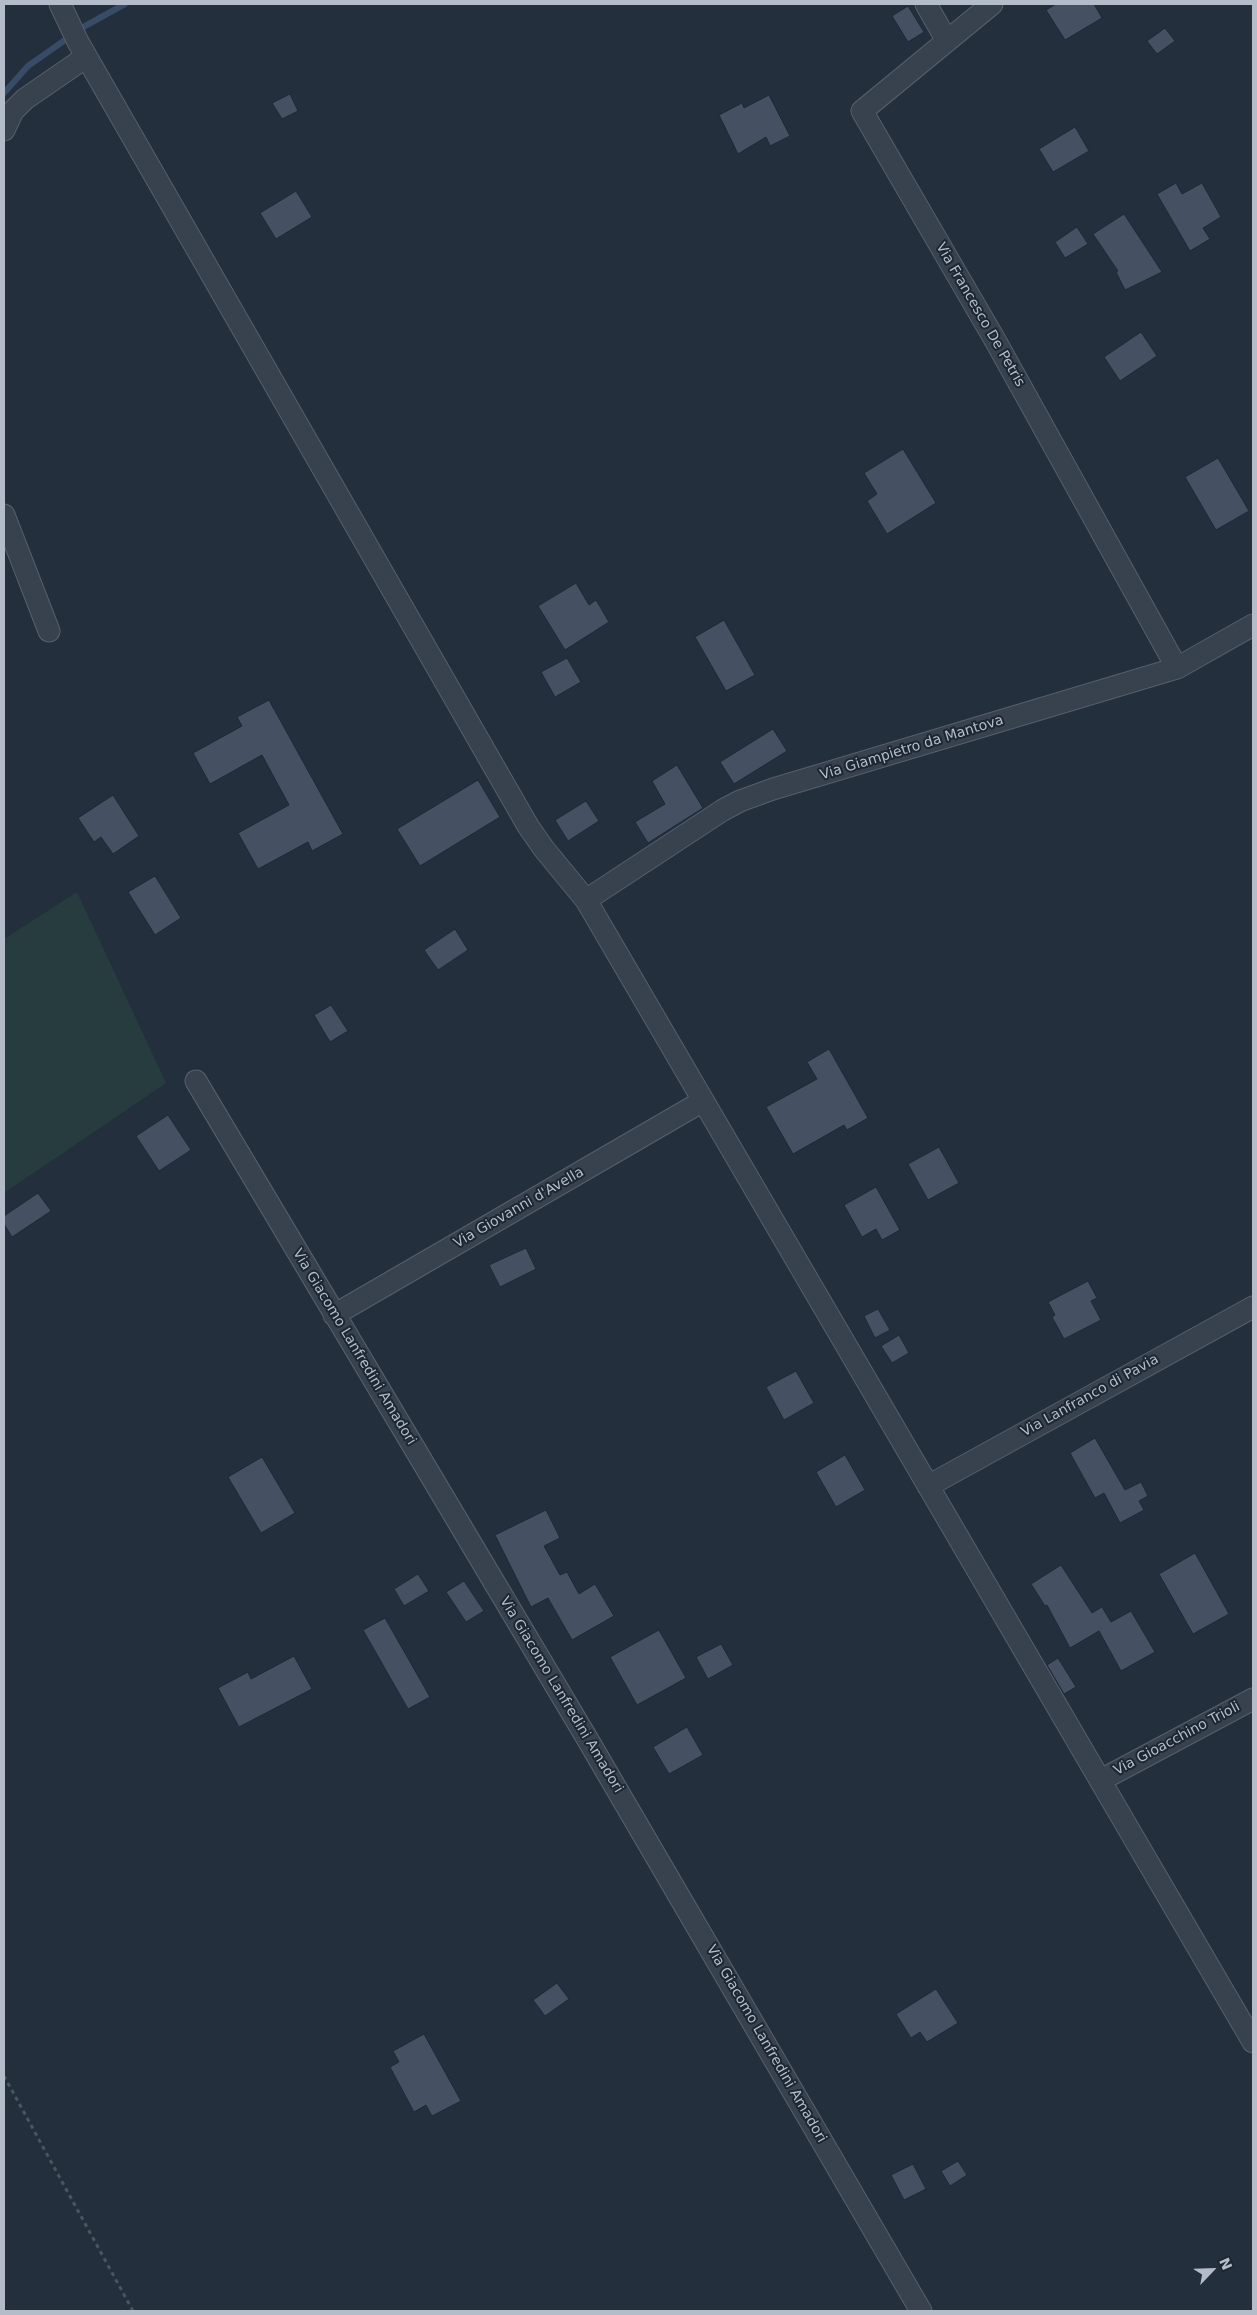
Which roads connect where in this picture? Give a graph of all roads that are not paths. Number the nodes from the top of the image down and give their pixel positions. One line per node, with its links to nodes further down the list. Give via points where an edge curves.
1 (60, 4): 5 (street)
2 (926, 4): 4 (street)
3 (992, 4): 4 (street, Via Francesco De Petris)
4 (946, 41): 10 (street, Via Francesco De Petris, via 862,111 995,340)
5 (78, 42): 6 (street, via 13,111); 11 (street, via 528,826)
6 (4, 130)
7 (4, 515): 9 (street)
8 (1253, 625): 10 (street, Via Giampietro da Mantova)
9 (49, 631)
10 (1177, 668): 11 (street, Via Giampietro da Mantova, via 754,795 722,810)
11 (586, 900): 13 (street)
12 (196, 1081): 15 (street, Via Giacomo Lanfredini Amadori)
13 (703, 1101): 15 (street, Via Giovanni d'Avella); 16 (street)
14 (1253, 1307): 16 (street, Via Lanfranco di Pavia)
15 (334, 1315): 20 (street, Via Giacomo Lanfredini Amadori, via 593,1749)
16 (928, 1486): 18 (street)
17 (1253, 1699): 18 (street, Via Gioacchino Trioli)
18 (1101, 1780): 19 (street)
19 (1253, 2042)
20 (921, 2311)

